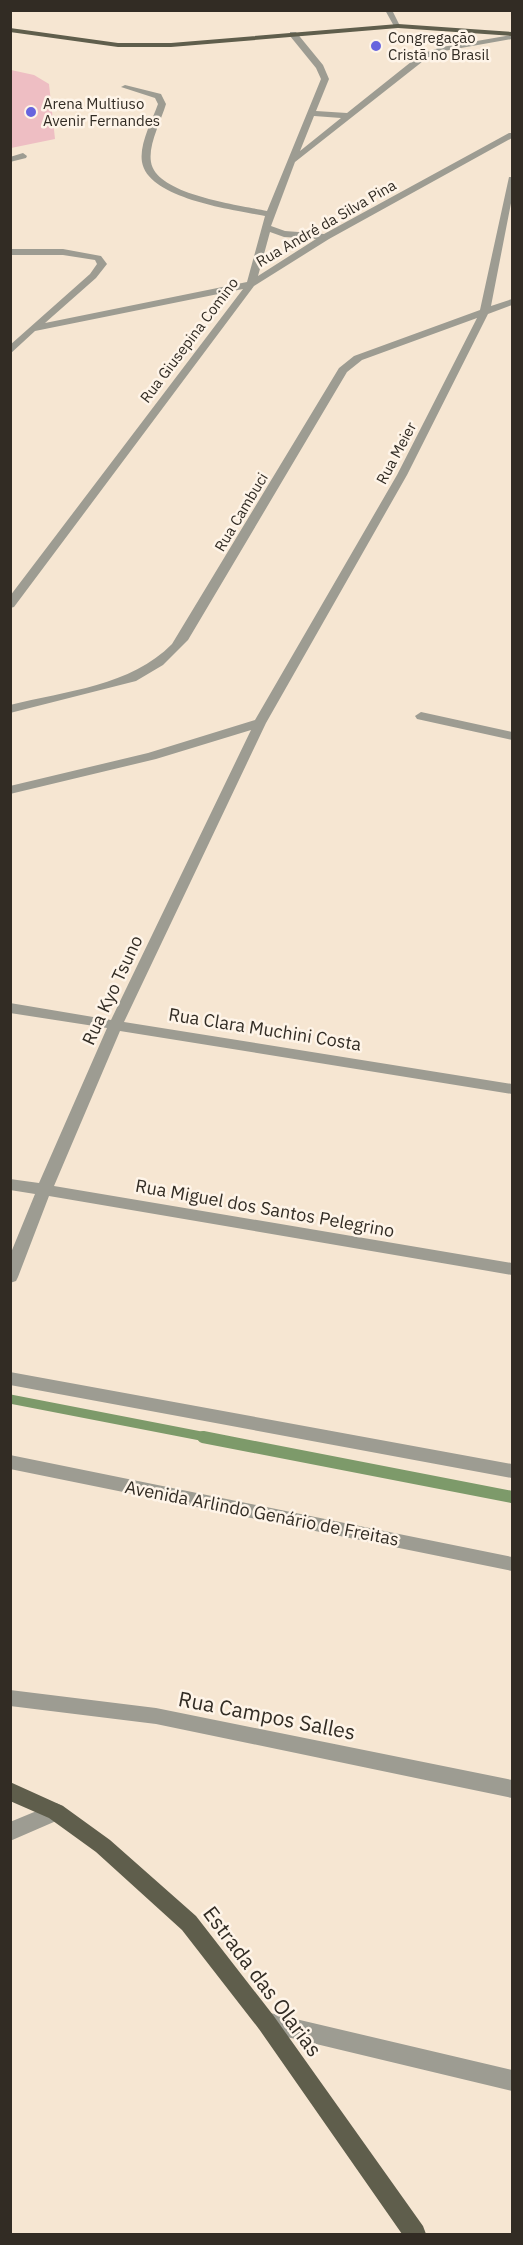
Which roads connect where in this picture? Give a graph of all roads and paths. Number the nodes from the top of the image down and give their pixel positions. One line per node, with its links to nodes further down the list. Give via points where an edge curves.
1 (388, 10): 2 (street)
2 (398, 26): 4 (main road); 5 (main road)
3 (10, 30): 5 (main road, via 118,45 171,45)
4 (483, 31): 6 (main road); 7 (street, via 486,38)
5 (293, 34): 9 (street, Rua Giusepina Comino, via 324,73)
6 (513, 35): 7 (street)
7 (482, 42): 10 (street, via 424,56)
8 (125, 87): 16 (street, via 158,96 162,104 146,162 148,173 162,186)
9 (311, 113): 10 (street); 14 (street, Rua Giusepina Comino)
10 (348, 116): 14 (street)
11 (513, 135): 18 (street, Rua André da Silva Pina)
12 (24, 156): 13 (street)
13 (10, 160)
14 (294, 160): 16 (street, Rua Giusepina Comino)
15 (513, 179): 22 (street, Rua Meier)
16 (270, 214): 17 (street, Rua Giusepina Comino)
17 (267, 228): 18 (street, via 284,234); 20 (street, Rua Giusepina Comino)
18 (326, 237): 20 (street, Rua André da Silva Pina)
19 (10, 252): 23 (street, via 80,253 98,258 102,264)
20 (251, 284): 23 (street, Rua André da Silva Pina); 25 (street, Rua Giusepina Comino)
21 (513, 302): 22 (street, Rua Cambuci)
22 (485, 311): 26 (street, Rua Cambuci, via 358,358 343,370 182,640 165,658 132,678); 28 (street, Rua Meier, via 402,475)
23 (32, 330): 24 (street)
24 (10, 351)
25 (10, 605)
26 (10, 709)
27 (421, 716): 29 (street)
28 (260, 723): 30 (street, via 142,758); 32 (street, Rua Kyo Tsuno)
29 (513, 736)
30 (10, 790)
31 (10, 1008): 32 (street, Rua Clara Muchini Costa)
32 (116, 1024): 33 (street, Rua Clara Muchini Costa); 35 (street, Rua Kyo Tsuno)
33 (513, 1089)
34 (10, 1184): 35 (street, Rua Miguel dos Santos Pelegrino)
35 (44, 1190): 36 (street, Rua Miguel dos Santos Pelegrino); 37 (street, Rua Kyo Tsuno)
36 (513, 1269)
37 (10, 1277)
38 (10, 1378): 40 (street)
39 (10, 1462): 41 (street, Avenida Arlindo Genário de Freitas)
40 (513, 1471)
41 (513, 1564)
42 (10, 1698): 43 (street, Rua Campos Salles, via 156,1716)
43 (513, 1790)
44 (10, 1791): 45 (main road, Estrada das Olarias)
45 (56, 1812): 46 (street); 47 (main road, Estrada das Olarias, via 103,1846 189,1923)
46 (10, 1832)
47 (266, 2022): 48 (street); 49 (main road, Estrada das Olarias)
48 (513, 2081)
49 (410, 2230)

